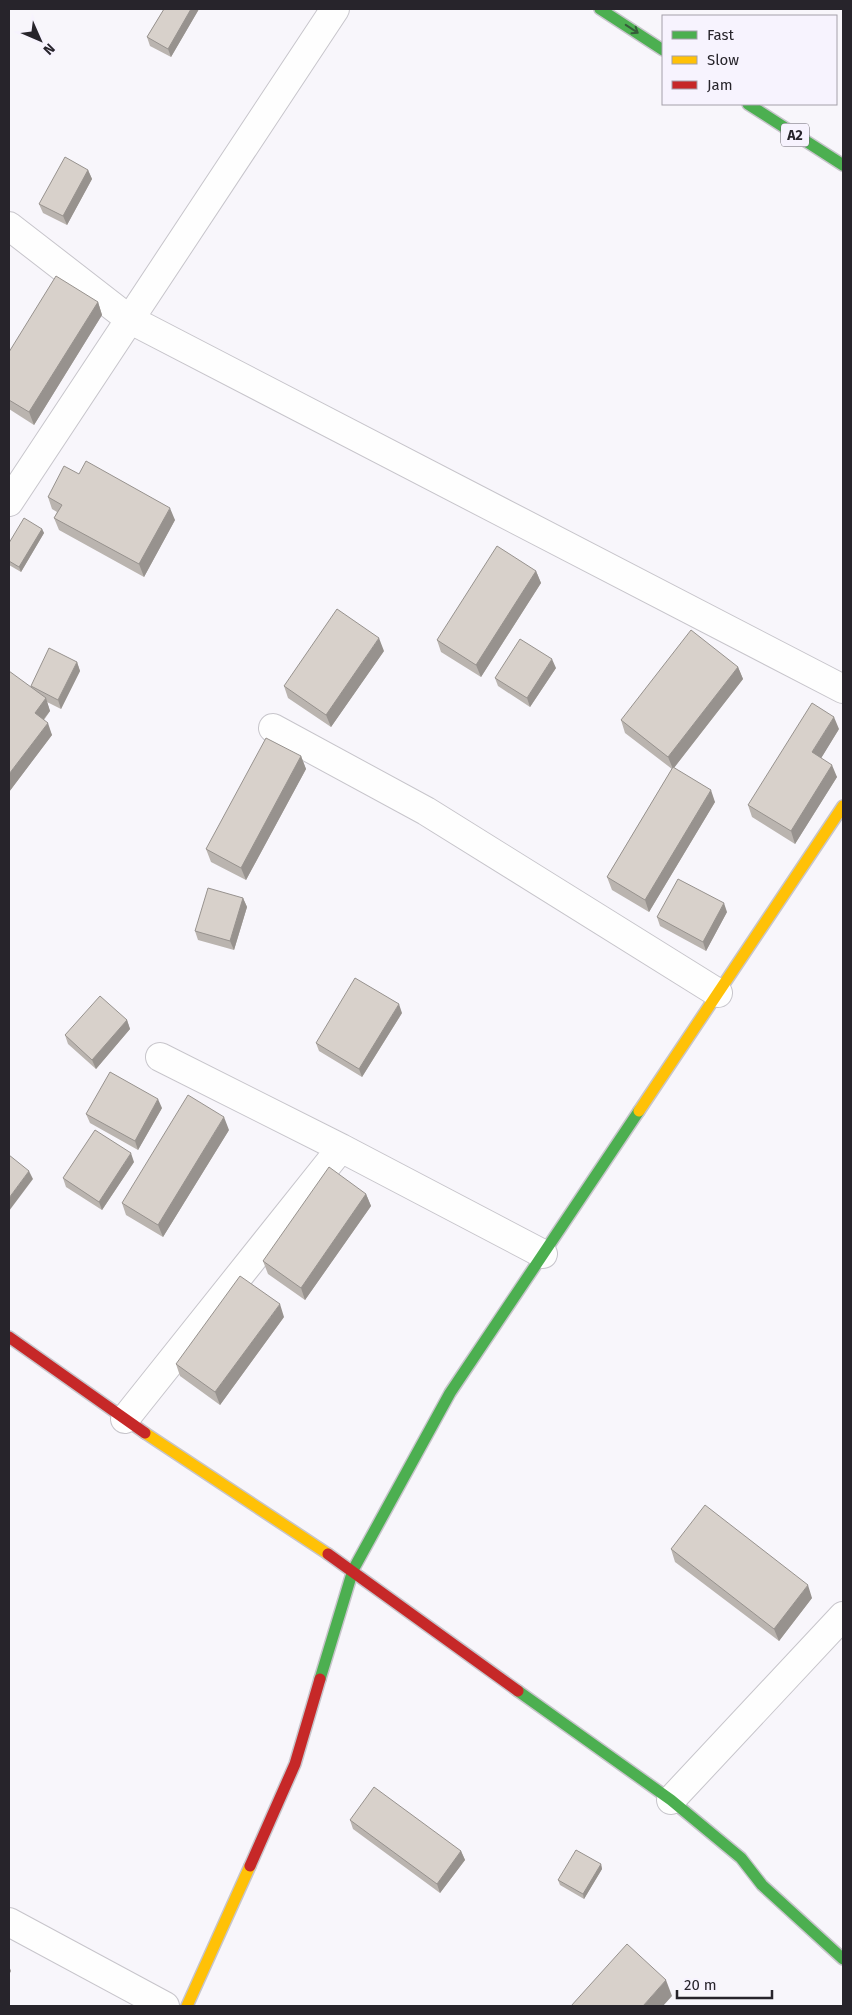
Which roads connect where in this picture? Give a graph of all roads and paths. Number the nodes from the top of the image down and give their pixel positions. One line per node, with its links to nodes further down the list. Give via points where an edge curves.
1 (335, 9): 7 (street)
2 (600, 9): 3 (main road, one-way to 3)
3 (662, 49)
4 (750, 105): 5 (main road, A2)
5 (843, 165)
6 (9, 226): 7 (street)
7 (129, 319): 8 (street); 9 (street)
8 (9, 502)
9 (843, 688)
10 (273, 728): 12 (street, via 426,811)
11 (843, 806): 12 (main road)
12 (718, 993): 15 (main road)
13 (160, 1057): 14 (street)
14 (341, 1148): 15 (street); 17 (street)
15 (543, 1254): 18 (main road, via 450,1394)
16 (9, 1337): 17 (main road)
17 (125, 1418): 18 (main road)
18 (353, 1570): 20 (main road, via 404,1610); 24 (main road, via 295,1764)
19 (843, 1616): 20 (street)
20 (671, 1800): 22 (main road, via 741,1858 762,1885)
21 (9, 1922): 23 (street)
22 (843, 1959)
23 (165, 2006)
24 (188, 2006)

